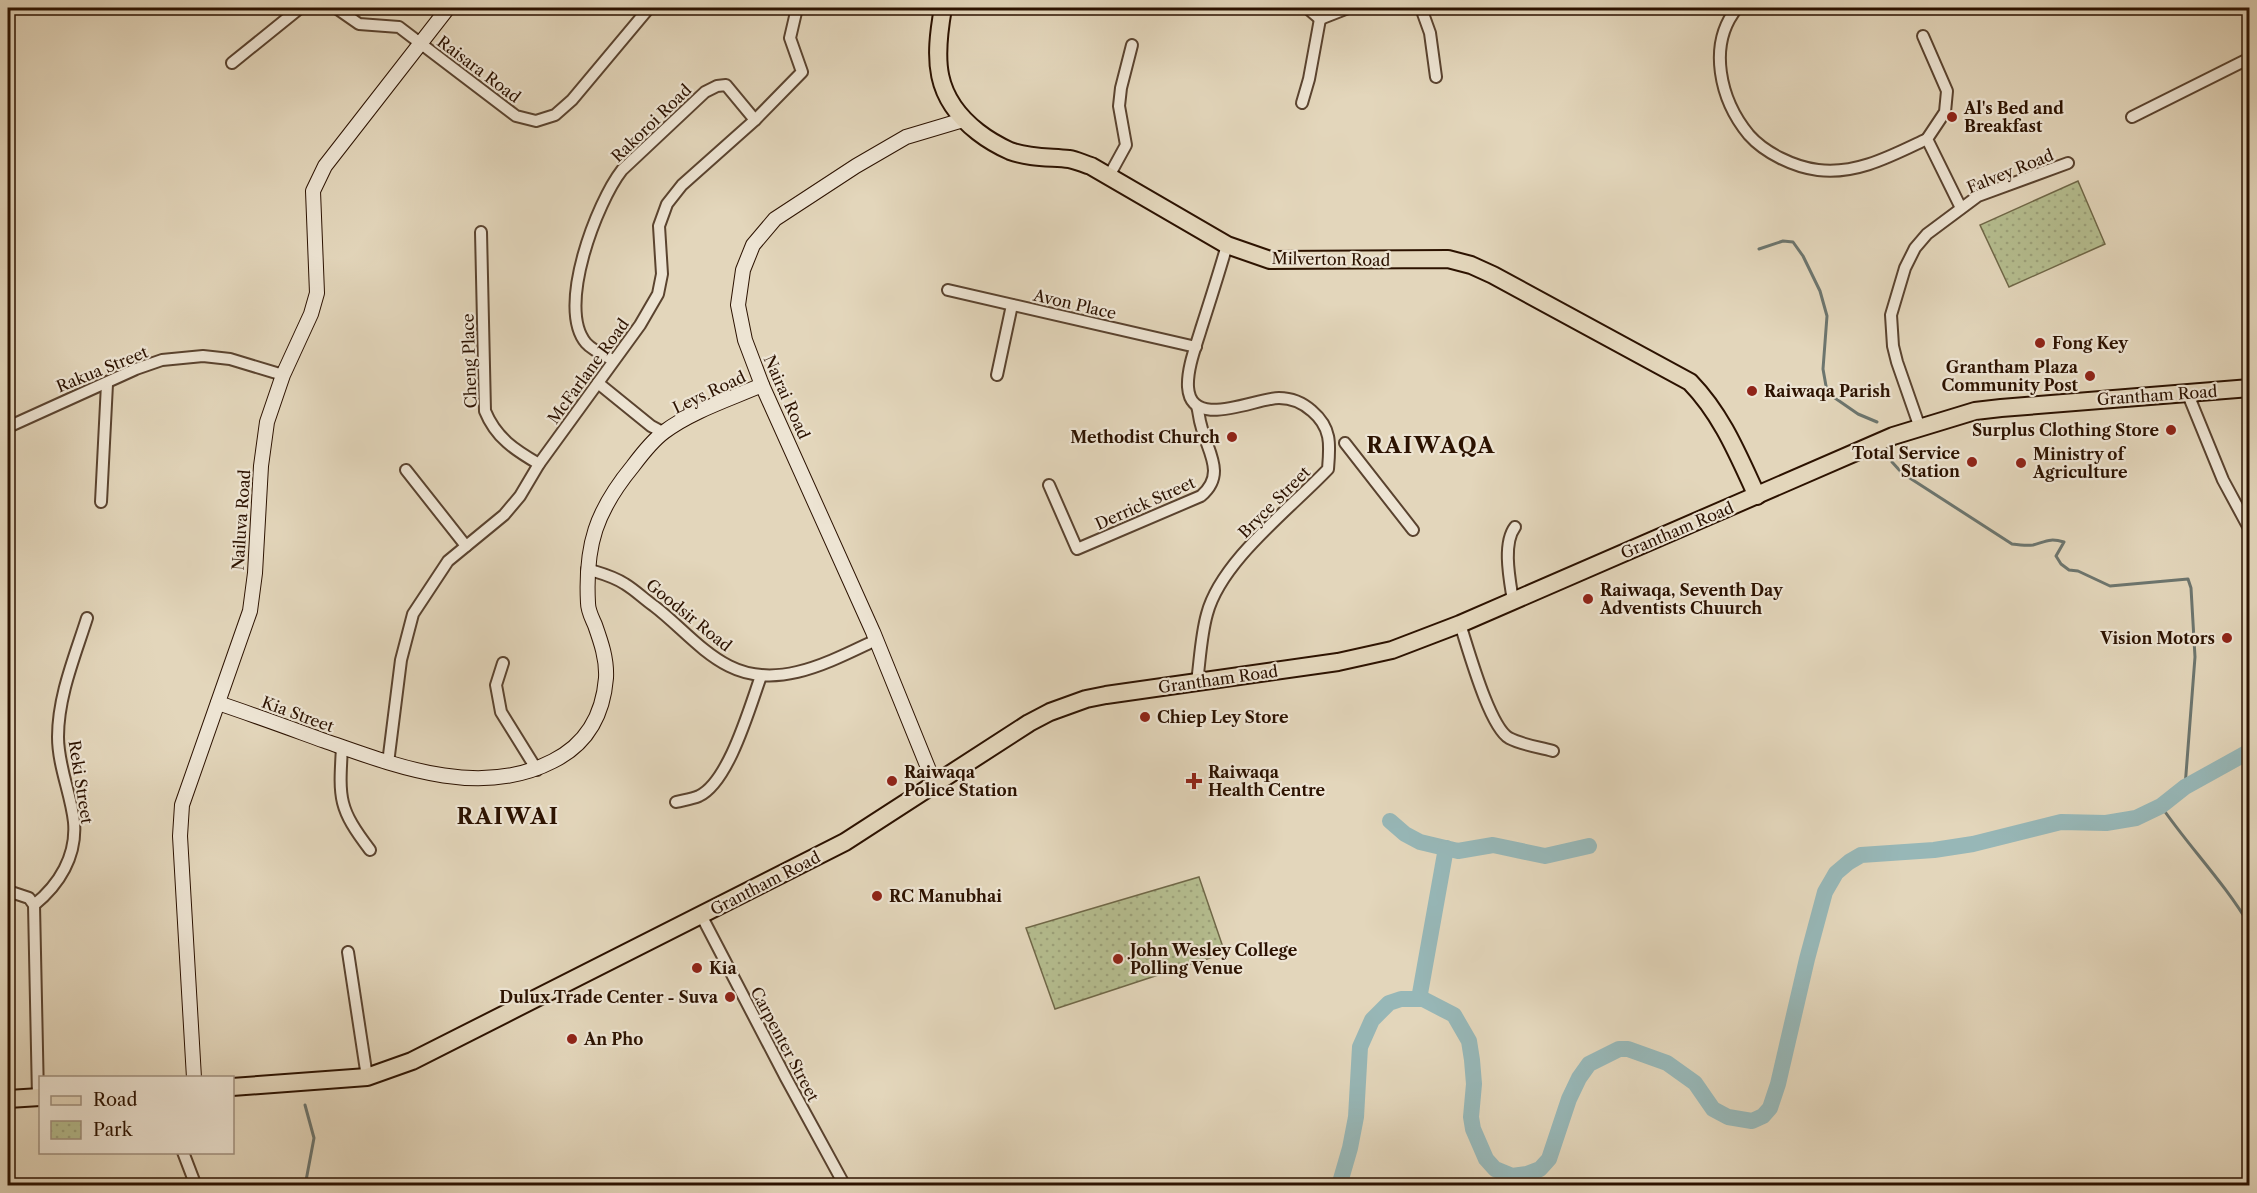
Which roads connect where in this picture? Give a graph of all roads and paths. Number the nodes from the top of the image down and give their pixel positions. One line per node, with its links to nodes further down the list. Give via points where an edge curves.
1 (300, 8): 16 (street)
2 (336, 8): 13 (street, Raisara Road, via 359,24 399,27)
3 (448, 8): 13 (street, Nailuva Road)
4 (649, 8): 13 (street, Raisara Road, via 572,100 555,115 536,121 516,116)
5 (797, 8): 20 (street, McFarlane Road, via 790,38 802,72)
6 (943, 8): 21 (main road, Milverton Road, via 938,36 940,74 947,100)
7 (1307, 8): 11 (street)
8 (1348, 8): 11 (street)
9 (1421, 8): 17 (street, via 1430,33)
10 (1737, 8): 22 (street, via 1722,38 1719,64 1724,86 1750,135 1770,152 1818,170 1846,169 1873,164)
11 (1320, 19): 18 (street)
12 (1923, 36): 22 (street, via 1947,91 1945,112)
13 (421, 45): 32 (street, Nailuva Road, via 325,166 313,191 317,293)
14 (1132, 45): 24 (street, via 1119,106 1126,145)
15 (2250, 58): 19 (street)
16 (232, 63)
17 (1436, 77)
18 (1302, 103)
19 (2132, 117)
20 (755, 120): 31 (street, McFarlane Road, via 682,185 667,204 659,226 662,274 658,294); 31 (street, Rakoroi Road, via 726,85 717,86 705,92 612,183 590,234 576,288 576,311 586,344)
21 (963, 120): 24 (main road, Milverton Road, via 1010,151 1071,159); 36 (street, Nairai Road, via 906,137 856,166 775,219 753,245 743,270 738,305 745,340)
22 (1927, 139): 25 (street)
23 (2068, 163): 25 (street, Falvey Road, via 1978,196)
24 (1109, 176): 27 (main road, Milverton Road)
25 (1961, 208): 41 (street, Falvey Road, via 1915,248 1891,315 1897,362)
26 (481, 232): 44 (street, Cheng Place, via 485,411 497,434 510,447)
27 (1227, 245): 30 (street); 47 (main road, Milverton Road, via 1270,260 1448,259 1493,275 1690,382 1708,400 1728,432)
28 (948, 290): 29 (street, Avon Place)
29 (1012, 304): 30 (street, Avon Place); 33 (street)
30 (1196, 347): 39 (street, via 1188,386)
31 (613, 360): 34 (street, McFarlane Road)
32 (283, 375): 35 (street, Rakua Street, via 230,359 185,357 162,360); 61 (street, Nailuva Road, via 267,422 250,611)
33 (997, 375)
34 (598, 383): 42 (street); 44 (street, McFarlane Road)
35 (107, 384): 40 (street, Rakua Street); 48 (street)
36 (762, 385): 42 (street, Leys Road); 57 (street, Nairai Road)
37 (2250, 388): 38 (main road, Grantham Road)
38 (2187, 392): 41 (main road, Grantham Road, via 1975,411); 51 (street, via 2223,480)
39 (1197, 406): 46 (street, Derrick Street, via 1214,467 1210,489 1201,496 1077,549); 60 (street, Bryce Street, via 1213,410 1279,398 1294,400 1323,421 1329,452 1328,469 1254,542 1218,588 1207,614)
40 (8, 427)
41 (1920, 428): 47 (main road, Grantham Road, via 1893,436)
42 (664, 432): 53 (street, Leys Road, via 607,501 596,524)
43 (1345, 443): 50 (street)
44 (539, 464): 52 (street, McFarlane Road, via 504,515)
45 (406, 470): 52 (street)
46 (1049, 485)
47 (1757, 496): 54 (main road, Grantham Road)
48 (100, 502)
49 (1515, 527): 54 (street, via 1509,550)
50 (1413, 530)
51 (2250, 530)
52 (466, 546): 65 (street, McFarlane Road, via 448,561 413,614 401,660)
53 (587, 569): 59 (street, Goodsir Road, via 627,584 728,665); 66 (street, Leys Road, via 588,607 604,649 603,699 597,719 570,752)
54 (1513, 601): 56 (main road, Grantham Road)
55 (87, 618): 71 (street, Reki Street, via 61,704 58,738 74,822 73,845 62,875)
56 (1460, 624): 60 (main road, Grantham Road, via 1392,650 1338,662); 63 (street, via 1501,731 1510,738)
57 (876, 640): 59 (street, Goodsir Road, via 818,666); 67 (street, Nairai Road)
58 (503, 663): 66 (street, via 496,685 501,712)
59 (761, 676): 68 (street, via 728,763 701,795)
60 (1197, 682): 67 (main road, Grantham Road, via 1086,699 1050,712)
61 (218, 703): 62 (street, Kia Street); 74 (street, Nailuva Road, via 182,805 180,836)
62 (342, 747): 64 (street, Kia Street); 69 (street, via 341,800 350,824)
63 (1553, 751)
64 (366, 755): 65 (street, Leys Road)
65 (388, 763): 66 (street, Leys Road, via 456,777 512,776)
66 (537, 770)
67 (935, 784): 72 (main road, Grantham Road, via 845,842)
68 (676, 802)
69 (370, 850)
70 (8, 891): 71 (street, via 29,898)
71 (34, 905): 77 (street)
72 (701, 915): 75 (main road, Grantham Road, via 412,1061); 81 (street, Carpenter Street)
73 (348, 951): 75 (street)
74 (194, 1076)
75 (367, 1077): 76 (main road, Grantham Road)
76 (234, 1087)
77 (39, 1097): 78 (main road)
78 (8, 1099)
79 (184, 1154): 80 (street)
80 (196, 1185)
81 (845, 1185)

